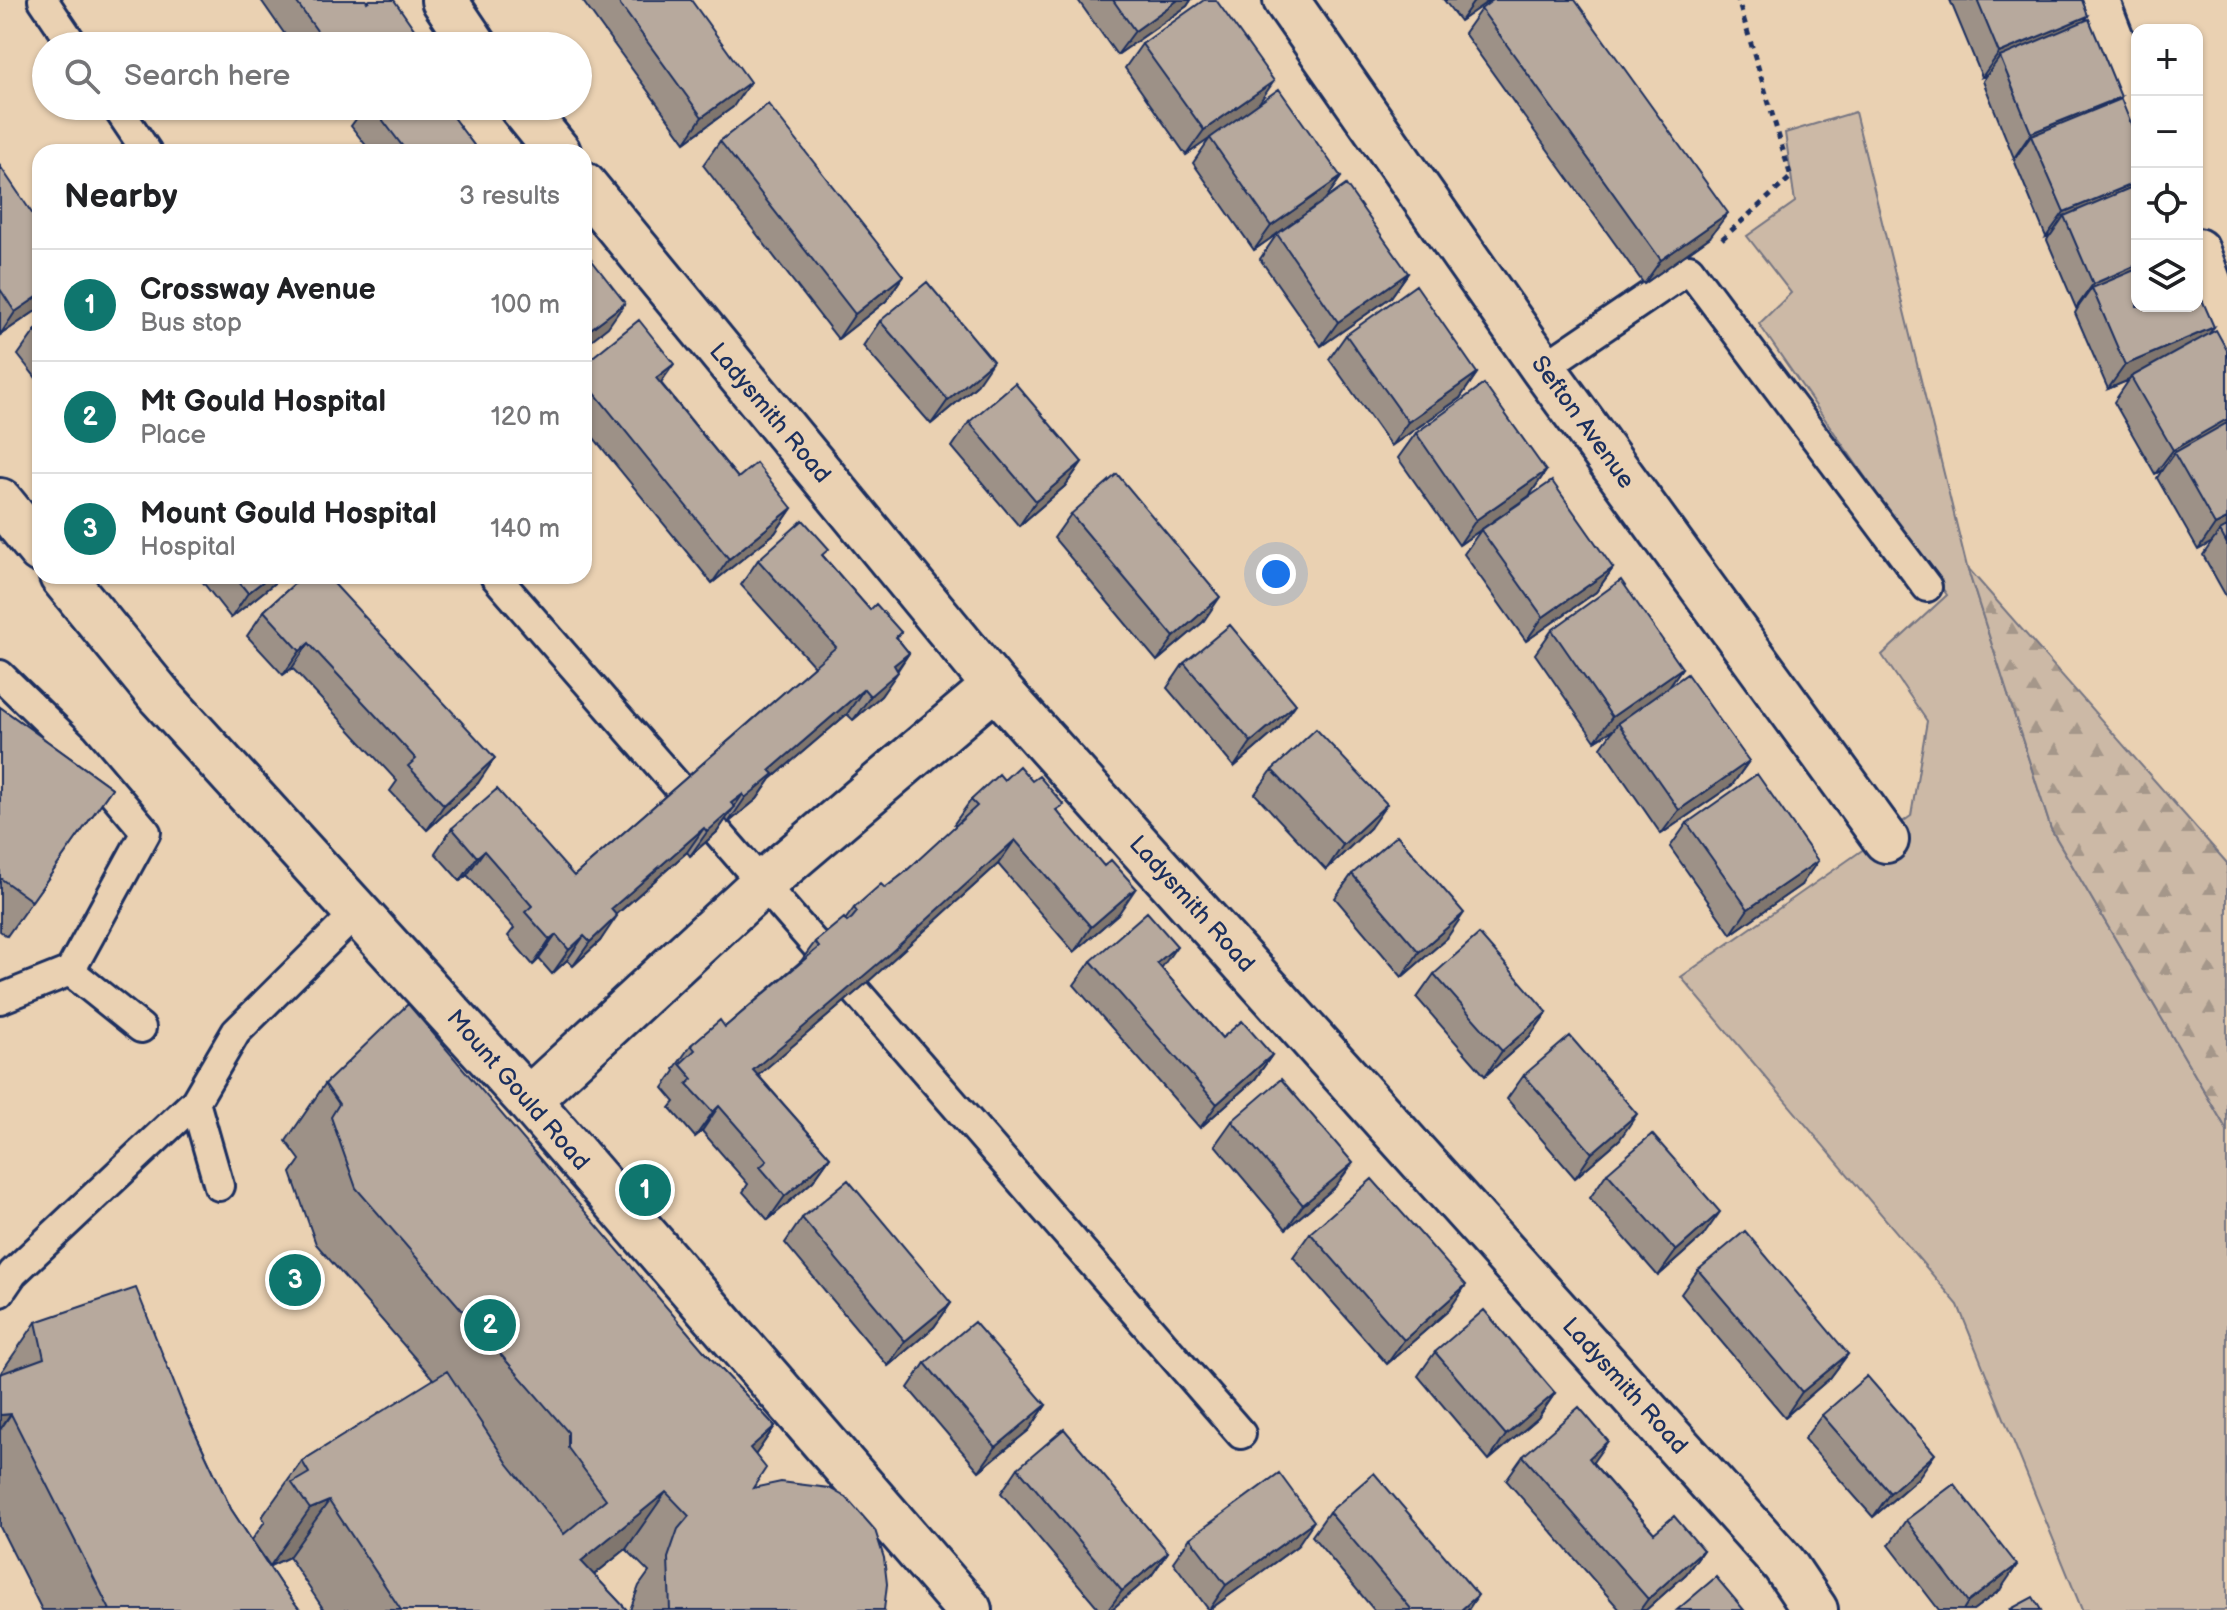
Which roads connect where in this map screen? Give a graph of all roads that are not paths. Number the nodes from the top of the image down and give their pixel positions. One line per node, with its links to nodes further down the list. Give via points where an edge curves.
1 (43, 0): 5 (lane)
2 (444, 0): 6 (street)
3 (1286, 0): 15 (street, Sefton Avenue)
4 (2096, 0): 7 (street)
5 (65, 32)
6 (466, 32)
7 (2133, 96)
8 (125, 120): 10 (lane)
9 (532, 120): 11 (street)
10 (142, 144)
11 (552, 144)
12 (592, 195): 22 (street, Ladysmith Road)
13 (2203, 267): 14 (street)
14 (2227, 333)
15 (1543, 368): 20 (lane, via 1689,269); 23 (street, Sefton Avenue)
16 (0, 501): 17 (street)
17 (32, 540)
18 (69, 584): 25 (street, Mount Gould Road, via 160,696)
19 (502, 584): 24 (lane)
20 (1927, 587)
21 (0, 675): 26 (lane, via 74,747 146,832)
22 (995, 686): 24 (street); 35 (street, Ladysmith Road, via 1784,1564)
23 (1886, 840)
24 (762, 884): 29 (street); 33 (lane)
25 (358, 911): 29 (street, Mount Gould Road); 30 (lane, via 236,1032)
26 (70, 971): 27 (lane); 28 (lane)
27 (0, 999)
28 (141, 1028)
29 (528, 1100): 34 (street, Mount Gould Road)
30 (195, 1102): 31 (lane); 32 (lane, via 13,1273)
31 (219, 1186)
32 (0, 1292)
33 (1241, 1434)
34 (969, 1610)
35 (1815, 1610)

